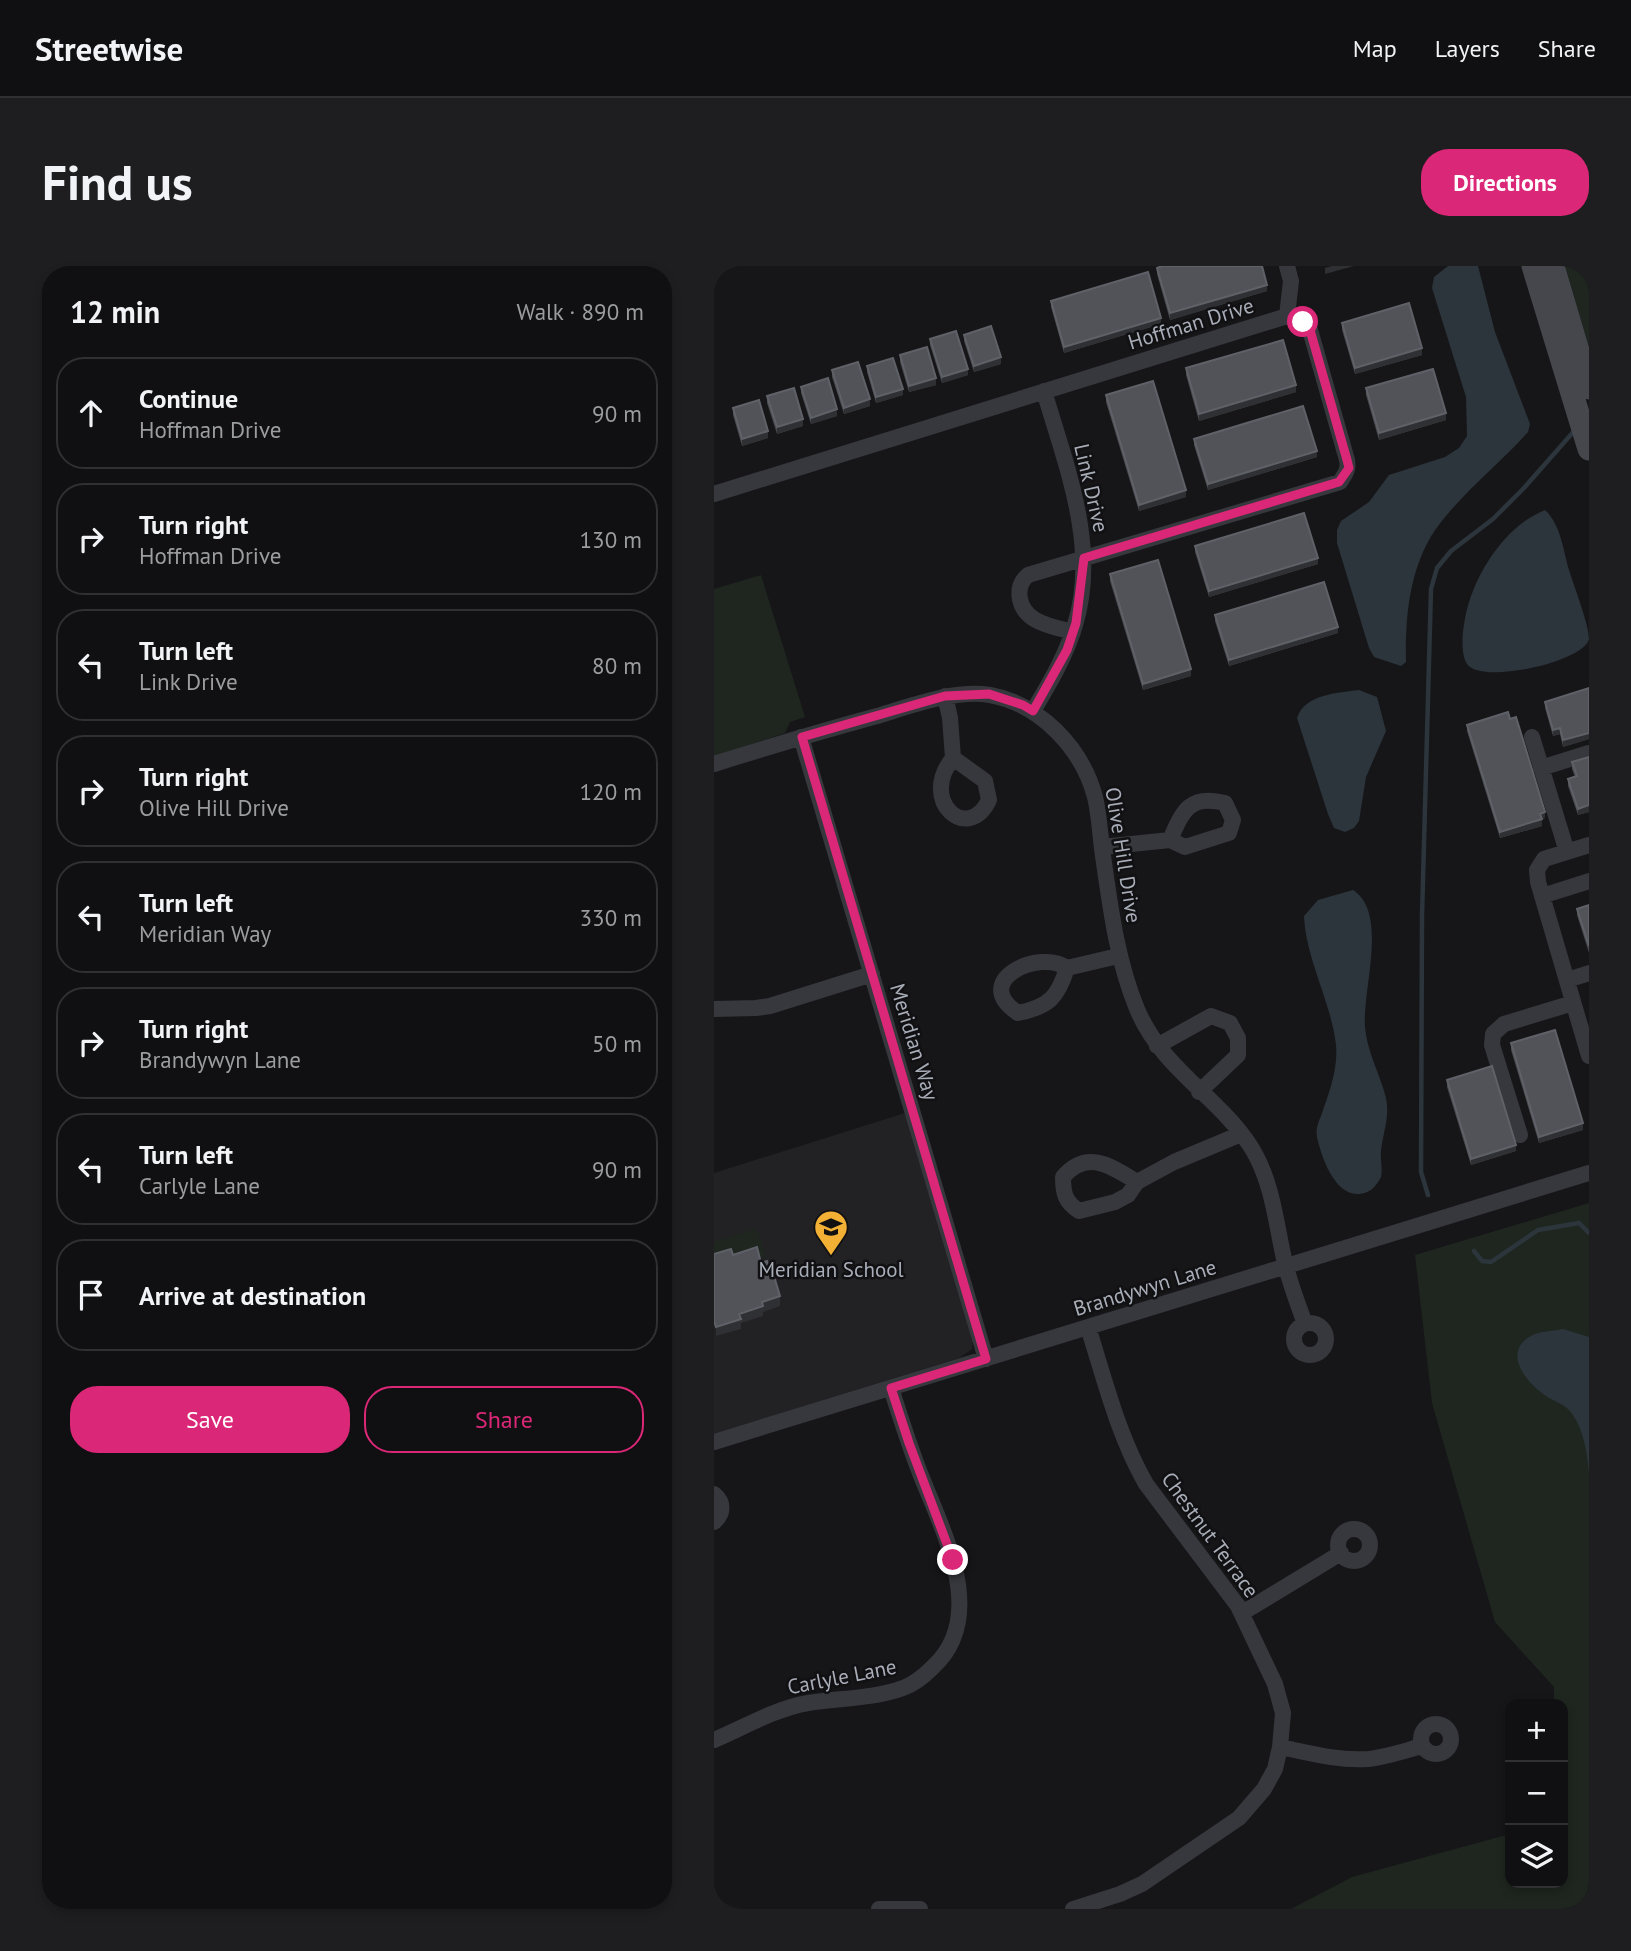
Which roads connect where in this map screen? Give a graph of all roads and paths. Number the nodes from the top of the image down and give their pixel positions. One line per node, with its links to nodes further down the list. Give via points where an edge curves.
1 (1287, 266): 4 (street, via 1291,281)
2 (1533, 266): 5 (main road)
3 (1553, 266): 5 (main road)
4 (1287, 316): 6 (street, Hoffman Drive); 9 (street, Hoffman Drive, via 1310,330 1349,468 1339,482)
5 (1581, 383): 7 (main road)
6 (1044, 391): 8 (street, Hoffman Drive); 9 (street, Link Drive, via 1074,499)
7 (1587, 442)
8 (714, 494)
9 (1084, 558): 10 (street, Link Drive); 10 (street, via 1034,572 1020,587 1021,602 1029,615)
10 (1073, 632): 12 (street, Link Drive)
11 (945, 696): 12 (street, Olive Hill Drive, via 989,694); 13 (street, Olive Hill Drive); 16 (street)
12 (1033, 711): 21 (street, Olive Hill Drive, via 1086,769)
13 (802, 737): 17 (street, Olive Hill Drive); 27 (street, Meridian Way)
14 (1532, 737): 18 (street)
15 (1589, 753): 18 (street)
16 (953, 758)
17 (714, 764)
18 (1541, 768): 22 (street)
19 (1170, 839): 21 (street)
20 (1589, 845): 22 (street)
21 (1102, 847): 25 (street, Olive Hill Drive)
22 (1567, 852): 24 (street, via 1544,859 1537,870)
23 (1589, 881): 24 (street)
24 (1542, 896): 29 (street)
25 (1118, 956): 26 (street); 32 (street, Olive Hill Drive, via 1138,1012)
26 (1067, 968)
27 (872, 974): 31 (street, via 770,1006); 42 (street, Meridian Way)
28 (1589, 974): 29 (street)
29 (1567, 980): 30 (street)
30 (1573, 1003): 33 (street); 36 (street, via 1504,1024 1493,1034 1492,1045)
31 (714, 1009)
32 (1157, 1046): 34 (street, Olive Hill Drive); 34 (street, via 1211,1016 1230,1023 1238,1038 1238,1055)
33 (1589, 1056)
34 (1199, 1092): 35 (street, Olive Hill Drive)
35 (1241, 1134): 38 (street); 39 (street, Olive Hill Drive, via 1268,1183)
36 (1520, 1135)
37 (1589, 1173): 39 (street, Brandywyn Lane)
38 (1137, 1182)
39 (1286, 1266): 40 (street, Olive Hill Drive); 41 (street, Brandywyn Lane)
40 (1305, 1324)
41 (1088, 1327): 42 (street, Brandywyn Lane); 48 (street, Chestnut Terrace, via 1135,1465)
42 (986, 1359): 43 (street, Brandywyn Lane)
43 (891, 1388): 44 (street, Brandywyn Lane); 49 (street, Carlyle Lane, via 959,1585 955,1633 947,1651 922,1678 905,1688 789,1708)
44 (714, 1442)
45 (714, 1494): 46 (street, via 722,1507)
46 (714, 1522)
47 (1341, 1553): 48 (street)
48 (1242, 1613): 51 (street, Chestnut Terrace, via 1278,1694 1283,1713)
49 (714, 1740)
50 (1422, 1746): 51 (street, via 1356,1759)
51 (1280, 1747): 54 (street, Chestnut Terrace, via 1264,1789 1239,1818 1142,1884)
52 (879, 1909): 53 (street)
53 (920, 1909)
54 (1073, 1909)

